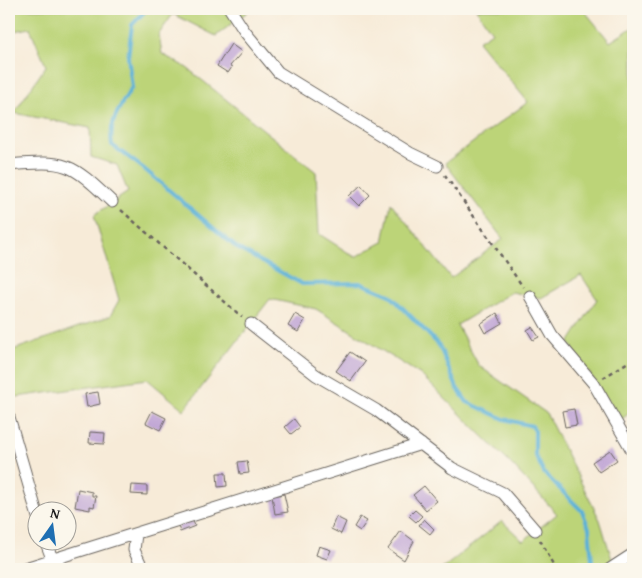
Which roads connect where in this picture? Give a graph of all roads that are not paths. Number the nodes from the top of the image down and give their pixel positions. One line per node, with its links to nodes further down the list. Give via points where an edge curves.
1 (230, 9): 3 (street, via 278,72)
2 (9, 165): 4 (street, via 49,162 69,166)
3 (437, 166)
4 (112, 202)
5 (530, 296): 9 (street, via 552,335 594,384)
6 (251, 324): 8 (street, via 316,376 376,410)
7 (9, 417): 10 (street)
8 (421, 444): 11 (street, via 452,468 503,493); 12 (street)
9 (633, 452)
10 (33, 500)
11 (535, 530)
12 (136, 534): 15 (street); 17 (street, via 134,550)
13 (49, 550): 15 (street)
14 (633, 554): 18 (street)
15 (54, 565): 16 (street)
16 (22, 569)
17 (143, 569)
18 (610, 569)

